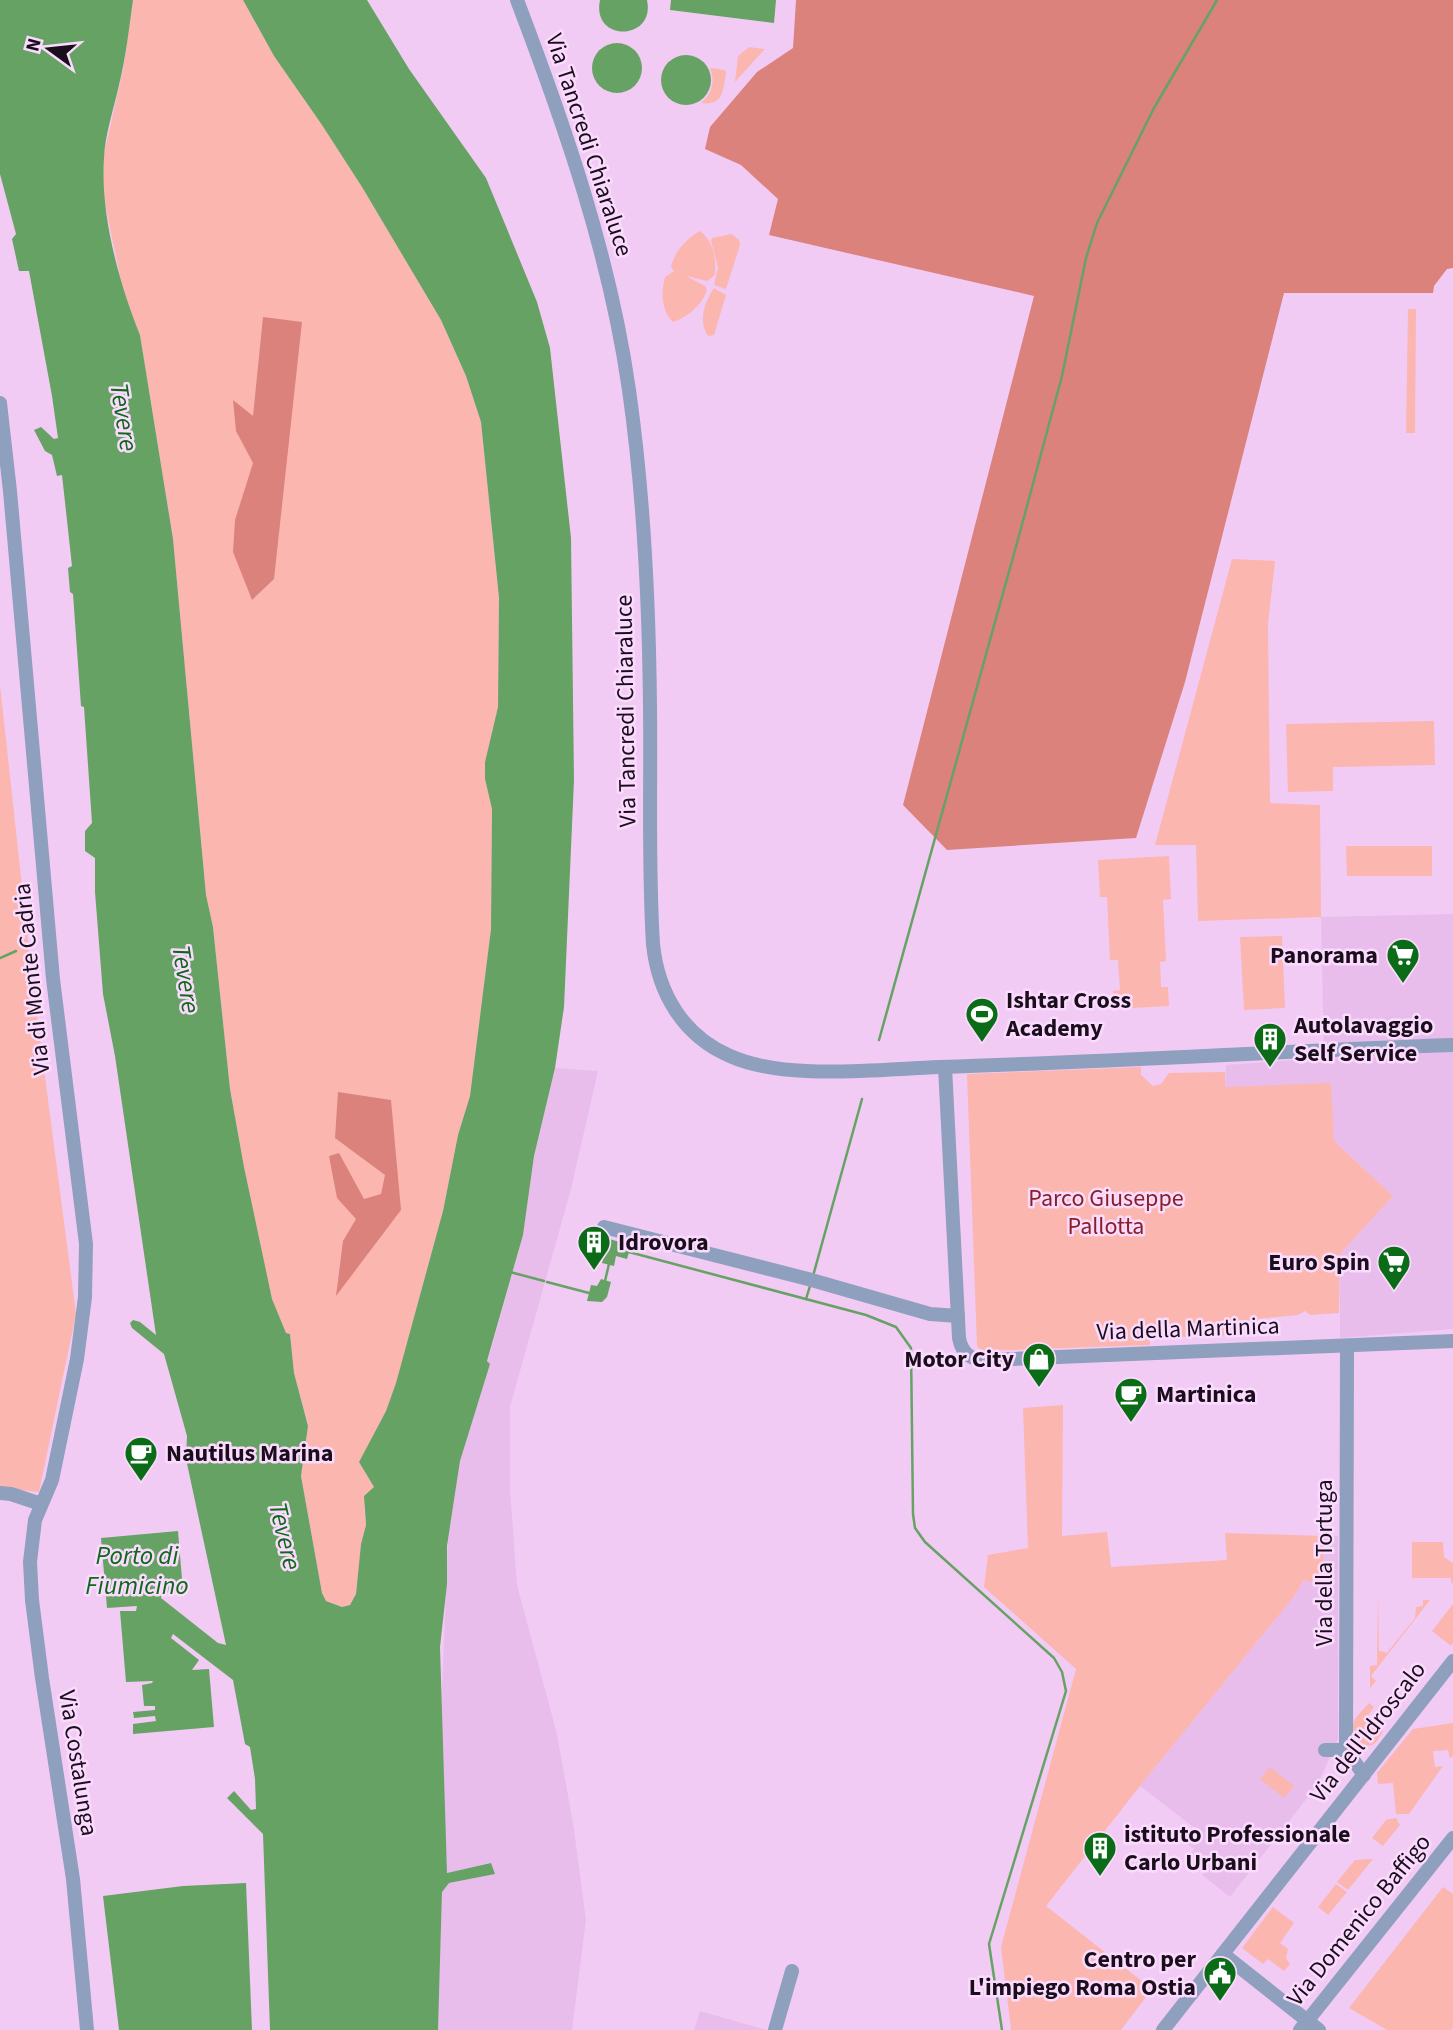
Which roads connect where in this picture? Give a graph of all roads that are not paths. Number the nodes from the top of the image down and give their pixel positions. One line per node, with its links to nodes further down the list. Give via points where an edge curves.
1 (517, 0): 4 (street, Via Tancredi Chiaraluce, via 592,221 628,384 646,590 653,944 666,997 705,1042 759,1066 813,1071)
2 (0, 403): 10 (street, Via di Monte Cadria, via 55,1004 86,1244 77,1359 54,1473)
3 (1453, 1045): 4 (street, Via Tancredi Chiaraluce)
4 (946, 1067): 6 (street, Via della Martinica)
5 (604, 1227): 6 (street, via 930,1314)
6 (958, 1316): 8 (street, Via della Martinica, via 962,1348 978,1360)
7 (1453, 1341): 8 (street, Via della Martinica)
8 (1347, 1346): 13 (street, Via della Tortuga)
9 (0, 1493): 10 (street)
10 (41, 1504): 19 (street, Via Costalunga, via 31,1539 32,1600 71,1864)
11 (1453, 1661): 14 (street, Via dell'Idroscalo)
12 (1325, 1750): 13 (street)
13 (1346, 1751): 14 (street)
14 (1364, 1774): 16 (street, Via dell'Idroscalo)
15 (1453, 1838): 18 (street, Via Domenico Baffigo)
16 (1223, 1954): 18 (street); 21 (street, Via dell'Idroscalo)
17 (792, 1972): 20 (street)
18 (1303, 2025): 22 (street)
19 (87, 2030)
20 (775, 2030)
21 (1163, 2030)
22 (1319, 2030)

